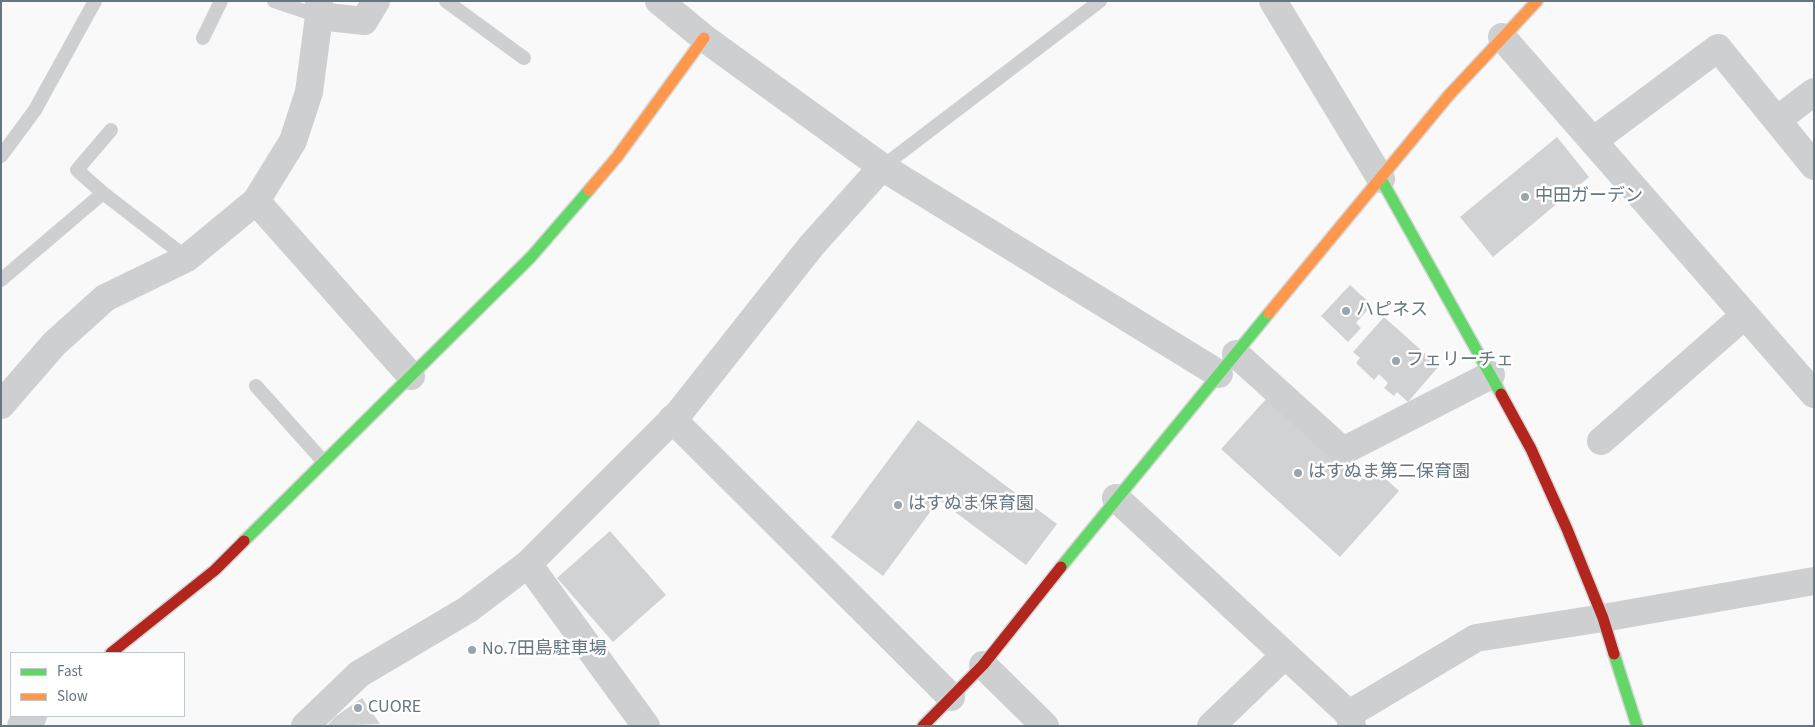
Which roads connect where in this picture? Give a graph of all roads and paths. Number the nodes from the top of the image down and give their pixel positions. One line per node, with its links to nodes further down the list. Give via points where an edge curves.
1 (95, 1): 19 (lane, via 35,110)
2 (221, 1): 12 (lane)
3 (274, 1): 10 (lane)
4 (376, 1): 10 (street, via 364,21)
5 (446, 1): 14 (lane)
6 (659, 1): 13 (street)
7 (1100, 1): 21 (lane)
8 (1273, 1): 22 (street)
9 (1537, 1): 11 (street)
10 (319, 9): 24 (street, via 309,92 293,141)
11 (1502, 37): 18 (street); 22 (street, via 1449,95)
12 (203, 38)
13 (704, 38): 21 (street); 30 (street, via 617,157 531,257)
14 (524, 58)
15 (1814, 92): 16 (street)
16 (1777, 120): 18 (street, via 1718,48); 20 (street)
17 (111, 130): 23 (lane, via 77,170)
18 (1593, 141): 27 (street)
19 (1, 156)
20 (1814, 166)
21 (882, 167): 28 (street); 34 (street, via 812,245)
22 (1381, 179): 28 (street); 29 (street)
23 (103, 193): 25 (lane); 26 (lane)
24 (256, 201): 25 (street); 30 (street)
25 (187, 258): 33 (street, via 104,298 54,344)
26 (1, 280)
27 (1745, 315): 32 (street); 35 (street)
28 (1227, 364): 29 (street, via 1343,451); 37 (street)
29 (1491, 375): 40 (street, via 1531,449)
30 (411, 376): 36 (street)
31 (256, 386): 36 (lane)
32 (1814, 394)
33 (1, 405)
34 (672, 419): 38 (street); 44 (street)
35 (1601, 441)
36 (323, 462): 41 (street, via 215,570)
37 (1116, 498): 42 (street); 43 (street)
38 (528, 564): 49 (street, via 467,610 359,674); 50 (street)
39 (1814, 581): 40 (street)
40 (1603, 618): 46 (street, via 1476,638); 47 (street)
41 (112, 652)
42 (1285, 655): 46 (street); 53 (street)
43 (983, 665): 44 (street); 52 (street)
44 (951, 697): 51 (street)
45 (32, 717): 48 (street)
46 (1350, 720)
47 (1634, 725)
48 (21, 726)
49 (304, 726)
50 (646, 726)
51 (922, 726)
52 (1045, 726)
53 (1211, 726)

